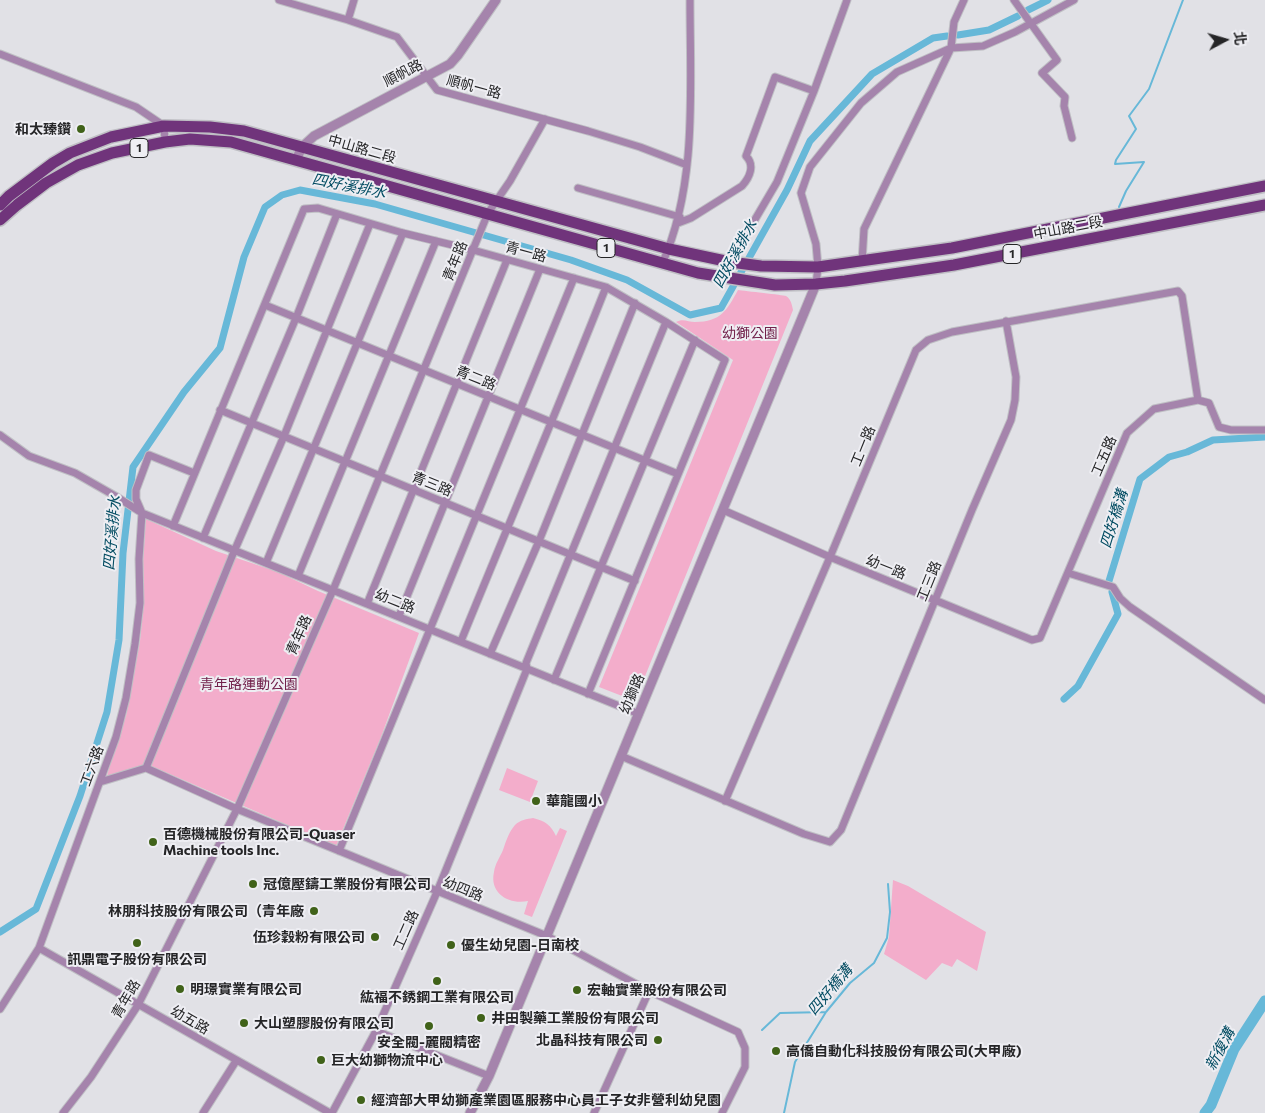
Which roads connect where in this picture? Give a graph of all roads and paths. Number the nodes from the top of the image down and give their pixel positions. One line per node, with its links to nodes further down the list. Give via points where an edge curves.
1 (279, 0): 9 (street, 順帆一路)
2 (354, 0): 9 (street)
3 (496, 0): 13 (street, 順帆路, via 454,60)
4 (690, 0): 21 (street)
5 (847, 0): 14 (street)
6 (964, 0): 11 (street, via 954,22)
7 (1074, 0): 10 (street)
8 (1017, 1): 10 (street)
9 (348, 20): 13 (street, 順帆一路, via 397,37)
10 (1030, 24): 11 (street, via 983,46); 17 (street, via 1057,60 1042,73 1065,97 1064,106)
11 (951, 48): 40 (street, via 864,230); 42 (street, via 897,72 861,103 810,167 801,193 816,244)
12 (0, 54): 16 (street, via 136,107)
13 (427, 77): 15 (street, 順帆一路, via 437,90); 19 (street, 順帆路, via 314,136)
14 (814, 91): 30 (street, via 775,77 746,156 751,169 748,179 692,218); 39 (street, via 777,182)
15 (545, 120): 21 (street, 順帆一路); 24 (street, 青年路)
16 (164, 126): 18 (street); 19 (main road, 中山路二段 / 1, via 244,131); 26 (main road, 中山路二段 / 1, via 111,137 70,153 9,196)
17 (1072, 138)
18 (166, 142): 20 (main road, 中山路二段 / 1, via 190,139 231,142); 29 (main road, 中山路二段 / 1, via 112,153 78,165 46,184)
19 (302, 148): 20 (street); 24 (main road, 中山路二段 / 1)
20 (296, 160): 27 (main road, 中山路二段 / 1)
21 (686, 165): 30 (street)
22 (1265, 186): 31 (main road, 中山路二段 / 1)
23 (578, 188): 30 (street)
24 (496, 202): 27 (street, 青年路); 36 (main road, 中山路二段 / 1)
25 (1265, 205): 34 (main road, 中山路二段 / 1)
26 (0, 206)
27 (488, 213): 37 (street, 青年路); 41 (main road, 中山路二段 / 1)
28 (337, 214): 32 (street, 青一路); 48 (street, 青一路, via 318,208 304,209); 49 (street)
29 (0, 220)
30 (679, 220): 36 (street)
31 (1081, 222): 34 (main road); 40 (main road, 中山路二段 / 1)
32 (370, 224): 33 (street, 青一路); 52 (street)
33 (402, 233): 35 (street, 青一路); 54 (street)
34 (1084, 240): 45 (main road, 中山路二段 / 1, via 954,265)
35 (436, 241): 37 (street, 青一路); 55 (street)
36 (669, 249): 39 (main road, 中山路二段 / 1); 41 (street)
37 (473, 250): 38 (street, 青一路); 56 (street, 青年路)
38 (507, 260): 43 (street, 青一路); 57 (street)
39 (730, 262): 42 (main road, 中山路二段 / 1, via 761,266)
40 (862, 262): 42 (main road, 中山路二段 / 1)
41 (662, 264): 45 (main road, 中山路二段 / 1, via 757,283)
42 (818, 266): 45 (street)
43 (540, 269): 44 (street, 青一路); 58 (street)
44 (574, 278): 46 (street, 青一路); 61 (street)
45 (816, 284): 77 (street, 幼獅路)
46 (606, 287): 47 (street, 青一路); 63 (street)
47 (635, 303): 50 (street, 青一路); 66 (street)
48 (265, 305): 49 (street, 青二路); 60 (street)
49 (296, 318): 52 (street, 青二路); 62 (street)
50 (666, 322): 53 (street, 青一路); 68 (street, 工二路)
51 (1006, 322): 59 (street, 工一路, via 1178,291 1182,296); 86 (street, 工一路, via 952,332 928,340 916,350); 93 (street, 工三路, via 1016,377 1011,420)
52 (327, 331): 54 (street, 青二路); 67 (street)
53 (695, 340): 70 (street); 73 (street, 青一路, via 725,360)
54 (358, 343): 55 (street, 青二路); 69 (street)
55 (389, 356): 56 (street, 青二路); 71 (street)
56 (423, 370): 57 (street, 青二路); 74 (street, 青年路)
57 (458, 384): 58 (street, 青二路); 75 (street)
58 (488, 396): 61 (street, 青二路); 76 (street)
59 (1198, 400): 64 (street, via 1209,403 1218,427); 89 (street, 工五路, via 1154,409 1127,433)
60 (220, 410): 62 (street, 青三路); 72 (street)
61 (520, 410): 63 (street, 青二路); 79 (street)
62 (251, 423): 67 (street, 青三路); 82 (street)
63 (552, 423): 66 (street, 青二路); 81 (street)
64 (1265, 430)
65 (0, 435): 78 (street, 幼二路, via 29,456 75,474)
66 (582, 435): 68 (street, 青二路); 83 (street)
67 (284, 436): 69 (street, 青三路); 84 (street)
68 (614, 448): 70 (street, 青二路); 85 (street, 工二路)
69 (314, 449): 71 (street, 青三路); 87 (street)
70 (646, 461): 73 (street, 青二路); 88 (street)
71 (346, 462): 74 (street, 青三路); 90 (street)
72 (194, 473): 78 (street, 工六路, via 149,454 136,490); 80 (street)
73 (678, 474): 91 (street)
74 (379, 476): 75 (street, 青三路); 92 (street, 青年路)
75 (413, 490): 76 (street, 青三路); 94 (street)
76 (445, 503): 79 (street, 青三路); 95 (street)
77 (723, 510): 86 (street, 幼一路); 104 (street, 幼獅路)
78 (142, 513): 80 (street, 幼二路); 107 (street, 工六路, via 136,644 118,730)
79 (476, 515): 81 (street, 青三路); 96 (street)
80 (173, 526): 82 (street, 幼二路)
81 (507, 528): 83 (street, 青三路); 98 (street)
82 (203, 538): 84 (street, 幼二路)
83 (539, 541): 85 (street, 青三路); 99 (street)
84 (235, 550): 87 (street, 幼二路); 106 (street)
85 (570, 554): 88 (street, 青三路); 100 (street, 工二路, via 526,663)
86 (830, 558): 93 (street, 幼一路); 108 (street, 工一路)
87 (266, 563): 90 (street, 幼二路)
88 (601, 566): 91 (street, 青三路); 101 (street)
89 (1068, 573): 97 (street, 工五路); 103 (street, via 1113,587 1130,607)
90 (298, 576): 92 (street, 幼二路)
91 (635, 581): 102 (street)
92 (332, 590): 94 (street, 幼二路); 109 (street, 青年路)
93 (935, 600): 97 (street, 幼一路, via 1032,640); 108 (street, 工三路, via 841,830 830,842)
94 (367, 604): 95 (street, 幼二路)
95 (399, 616): 96 (street, 幼二路)
96 (429, 628): 98 (street, 幼二路); 110 (street)
97 (1040, 638)
98 (461, 641): 99 (street, 幼二路)
99 (490, 654): 100 (street, 幼二路)
100 (527, 669): 101 (street, 幼二路); 111 (street, 工二路)
101 (554, 680): 102 (street, 幼二路)
102 (588, 694): 104 (street, 幼二路)
103 (1265, 700)
104 (639, 714): 105 (street, 幼獅路)
105 (621, 756): 108 (street); 112 (street, 幼獅路)
106 (146, 768): 107 (street); 109 (street, 幼四路)
107 (100, 782): 113 (street, 工六路)
108 (725, 801)
109 (237, 809): 110 (street, 幼四路); 115 (street, 青年路)
110 (338, 851): 111 (street, 幼四路)
111 (437, 892): 112 (street, 幼四路); 117 (street, 工二路)
112 (547, 936): 114 (street, 幼四路); 119 (street, 幼獅路)
113 (39, 948): 115 (street, 幼五路); 116 (street, 工六路)
114 (649, 991): 124 (street); 125 (street, 幼四路, via 738,1032 745,1048 745,1066)
115 (138, 1005): 118 (street, 幼五路); 120 (street, 青年路)
116 (0, 1009)
117 (376, 1031): 119 (street); 122 (street, 工二路)
118 (236, 1061): 121 (street); 122 (street, 幼五路)
119 (489, 1076): 123 (street, 幼獅路)
120 (63, 1113)
121 (203, 1113)
122 (331, 1113)
123 (470, 1113)
124 (594, 1113)
125 (722, 1113)

